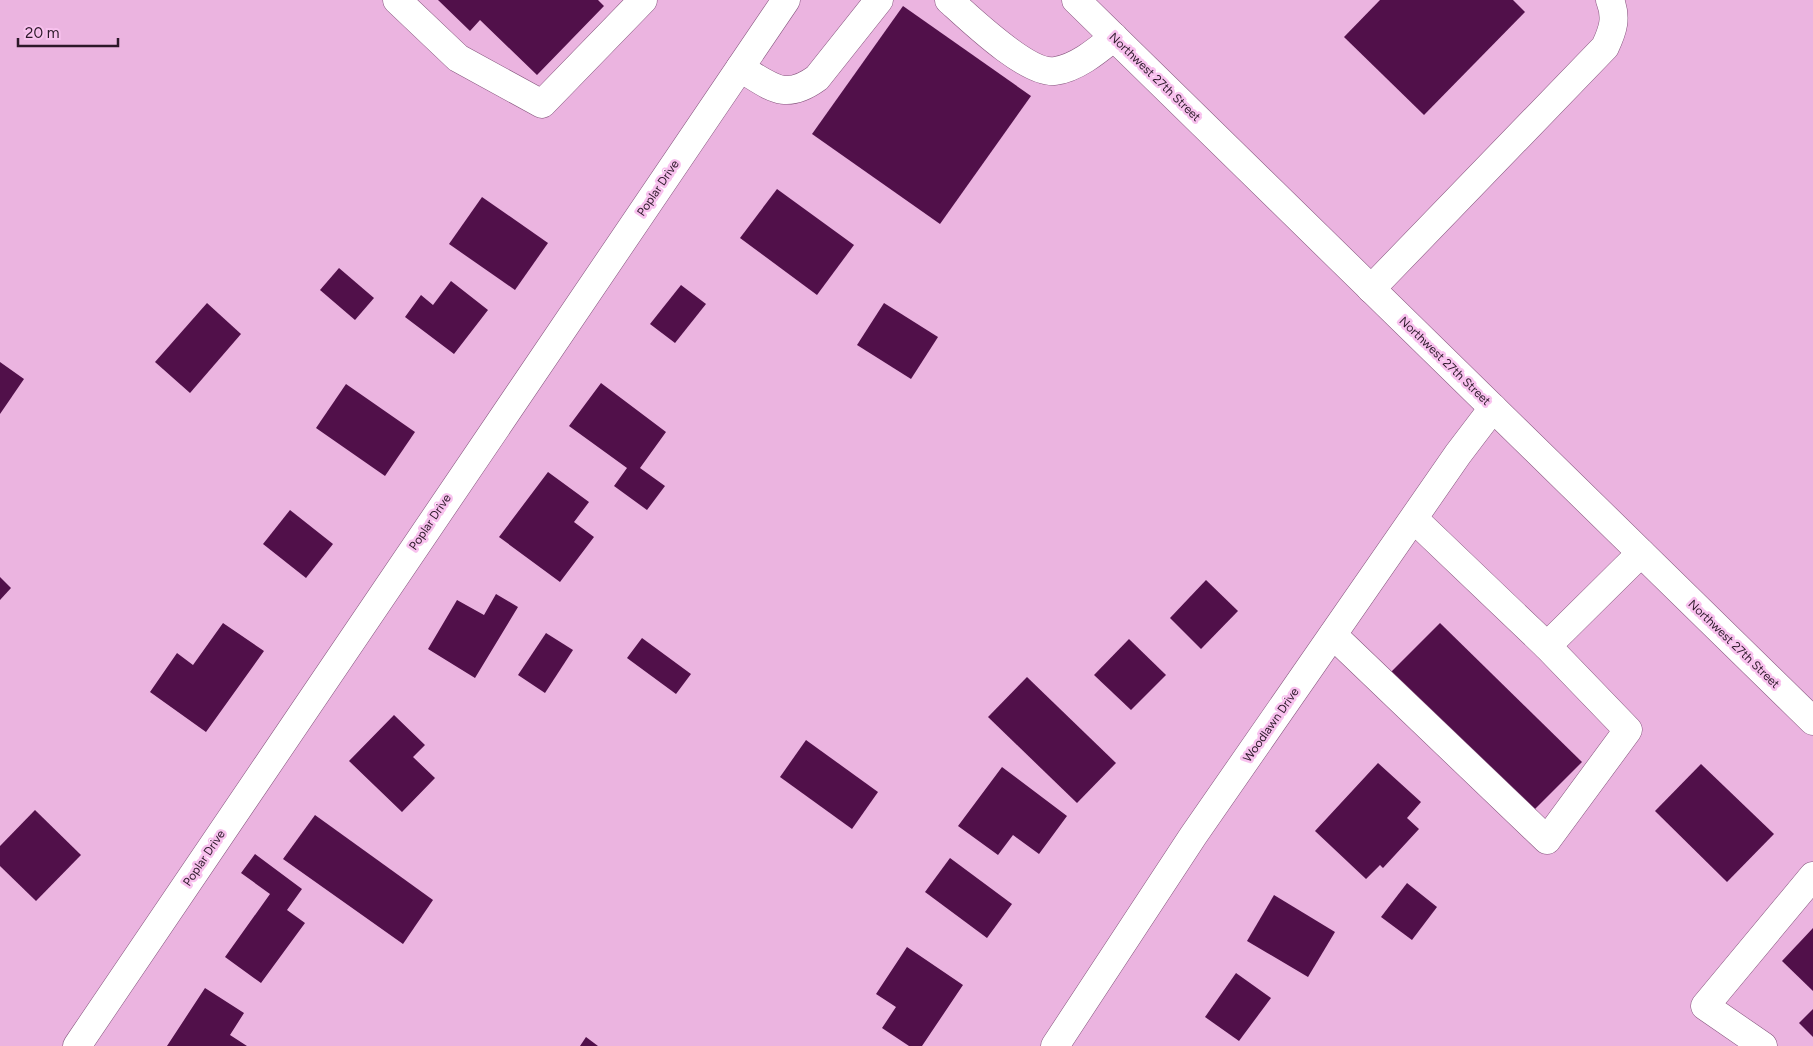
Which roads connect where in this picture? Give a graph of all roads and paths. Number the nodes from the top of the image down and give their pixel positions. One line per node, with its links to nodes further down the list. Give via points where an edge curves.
1 (397, 0): 2 (street, via 458,58 542,104)
2 (643, 0)
3 (786, 0): 9 (street, Poplar Drive)
4 (879, 0): 9 (street, via 817,78 806,86 791,92 777,89)
5 (949, 0): 8 (street, via 984,32 1031,66 1043,70 1055,72 1068,66)
6 (1076, 0): 8 (street, Northwest 27th Street)
7 (1610, 0): 10 (street, via 1614,27 1605,47)
8 (1114, 37): 10 (street, Northwest 27th Street)
9 (740, 68): 18 (street, Poplar Drive)
10 (1371, 289): 11 (street, Northwest 27th Street)
11 (1493, 408): 12 (street, Woodlawn Drive); 13 (street, Northwest 27th Street)
12 (1414, 518): 14 (street, Woodlawn Drive); 15 (street)
13 (1641, 553): 15 (street); 16 (street, Northwest 27th Street)
14 (1333, 635): 15 (street, via 1547,840 1628,730); 19 (street, Woodlawn Drive, via 1193,836)
15 (1547, 646)
16 (1813, 721)
17 (1813, 876): 20 (street, via 1705,1006)
18 (77, 1046)
19 (1055, 1046)
20 (1763, 1046)

